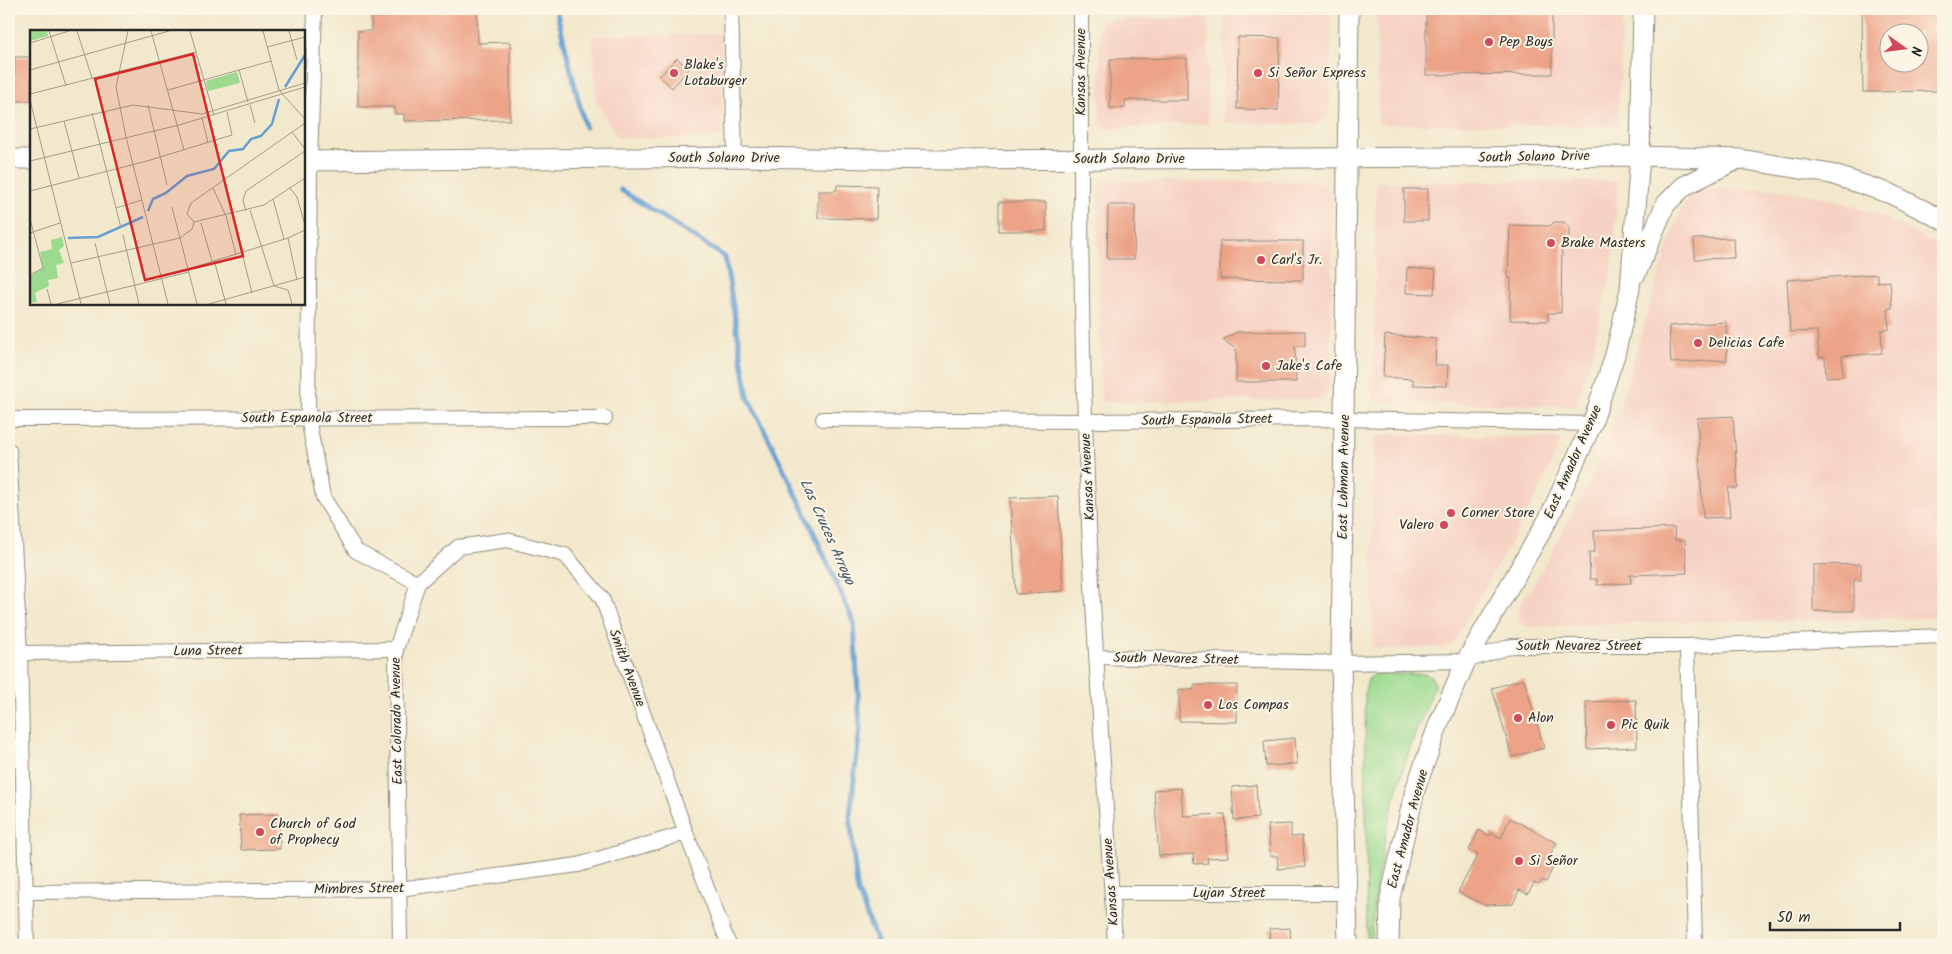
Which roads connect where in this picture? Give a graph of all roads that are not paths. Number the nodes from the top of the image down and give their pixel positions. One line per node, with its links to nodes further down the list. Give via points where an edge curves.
1 (315, 9): 13 (street)
2 (731, 9): 7 (street)
3 (1080, 9): 11 (street, Kansas Avenue)
4 (1349, 9): 8 (main road, East Lohman Avenue)
5 (1644, 9): 6 (main road, East Amador Avenue)
6 (1640, 156): 8 (main road, South Solano Drive); 12 (main road, South Solano Drive); 15 (main road, East Amador Avenue)
7 (735, 158): 11 (main road, South Solano Drive); 13 (main road, South Solano Drive)
8 (1348, 158): 11 (main road, South Solano Drive); 20 (main road, East Lohman Avenue)
9 (9, 159): 10 (main road)
10 (30, 159)
11 (1081, 159): 21 (street, Kansas Avenue)
12 (1740, 159): 14 (main road, South Solano Drive, via 1831,174 1891,194); 15 (main road, via 1684,186 1665,205)
13 (307, 161): 16 (street)
14 (1943, 220)
15 (1630, 289): 22 (main road, East Amador Avenue, via 1615,355)
16 (308, 418): 17 (street, South Espanola Street); 18 (street, South Espanola Street); 24 (street, via 323,497 356,551)
17 (605, 418)
18 (9, 419)
19 (822, 419): 21 (street, South Espanola Street)
20 (1344, 419): 21 (street, South Espanola Street); 22 (street, South Espanola Street); 31 (main road, East Lohman Avenue)
21 (1085, 421): 29 (street, Kansas Avenue)
22 (1592, 424): 30 (main road, East Amador Avenue, via 1549,518)
23 (9, 450): 28 (street)
24 (418, 583): 27 (street, East Colorado Avenue); 33 (street, Smith Avenue, via 458,547 506,540 565,554 602,598)
25 (1943, 636): 26 (street, South Nevarez Street)
26 (1687, 646): 30 (street, South Nevarez Street, via 1512,646); 44 (street)
27 (396, 649): 28 (street, Luna Street); 34 (street, East Colorado Avenue)
28 (20, 653): 32 (street)
29 (1097, 658): 31 (street, South Nevarez Street); 36 (street, Kansas Avenue)
30 (1466, 661): 31 (street, South Nevarez Street); 43 (main road, East Amador Avenue, via 1415,790 1390,898)
31 (1341, 663): 37 (main road, East Lohman Avenue)
32 (15, 680): 35 (street)
33 (686, 833): 34 (street, Mimbres Street, via 578,865); 40 (street, Smith Avenue)
34 (399, 889): 35 (street, Mimbres Street); 39 (street, East Colorado Avenue)
35 (26, 892): 38 (street)
36 (1112, 893): 37 (street, Lujan Street); 41 (street, Kansas Avenue)
37 (1345, 893): 42 (main road, East Lohman Avenue)
38 (27, 945)
39 (400, 945)
40 (729, 945)
41 (1115, 945)
42 (1348, 945)
43 (1389, 945)
44 (1695, 945)

